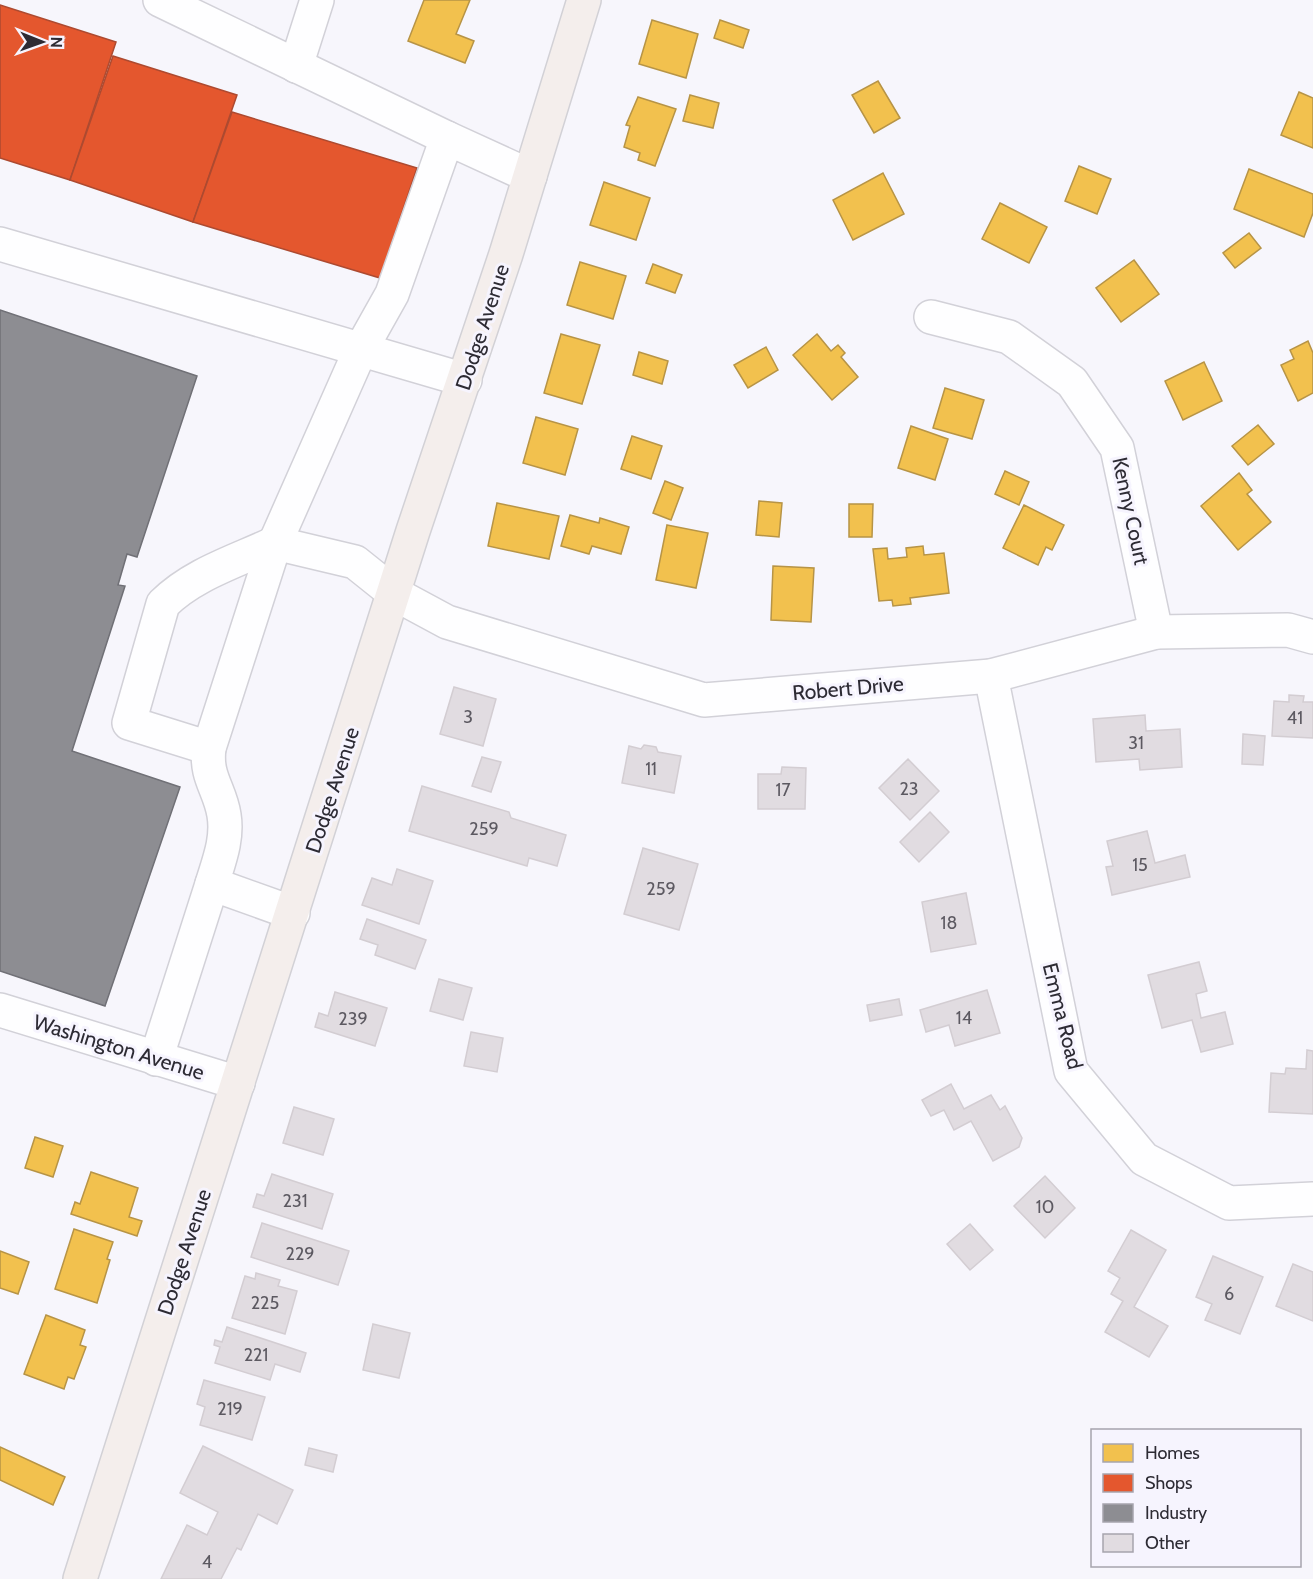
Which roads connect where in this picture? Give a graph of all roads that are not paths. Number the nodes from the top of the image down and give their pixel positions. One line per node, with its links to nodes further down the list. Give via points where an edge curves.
1 (160, 0): 4 (street)
2 (317, 0): 4 (street)
3 (584, 0): 6 (main road, Dodge Avenue)
4 (296, 66): 5 (street)
5 (447, 138): 6 (street); 9 (street, via 392,294)
6 (530, 176): 10 (main road, Dodge Avenue)
7 (0, 244): 9 (street)
8 (931, 317): 13 (street, Kenny Court, via 1009,337 1072,382 1117,447)
9 (360, 351): 10 (street); 11 (street)
10 (465, 380): 12 (main road, Dodge Avenue)
11 (275, 543): 12 (street, Robert Drive, via 355,562); 16 (street); 16 (street, via 198,578 163,604 129,723)
12 (395, 594): 15 (street, Robert Drive, via 447,621 704,700); 18 (main road, Dodge Avenue)
13 (1156, 632): 14 (street, Robert Drive, via 1288,630); 15 (street, Robert Drive)
14 (1313, 637)
15 (991, 676): 22 (street, Emma Road, via 1071,1071 1144,1159 1229,1203)
16 (209, 748): 17 (street, via 207,765 224,812 226,834)
17 (212, 884): 18 (street); 20 (street)
18 (292, 914): 21 (main road, Dodge Avenue)
19 (0, 1010): 20 (street, Washington Avenue)
20 (156, 1059): 21 (street, Washington Avenue)
21 (238, 1083): 23 (main road, Dodge Avenue)
22 (1313, 1200)
23 (80, 1579)

